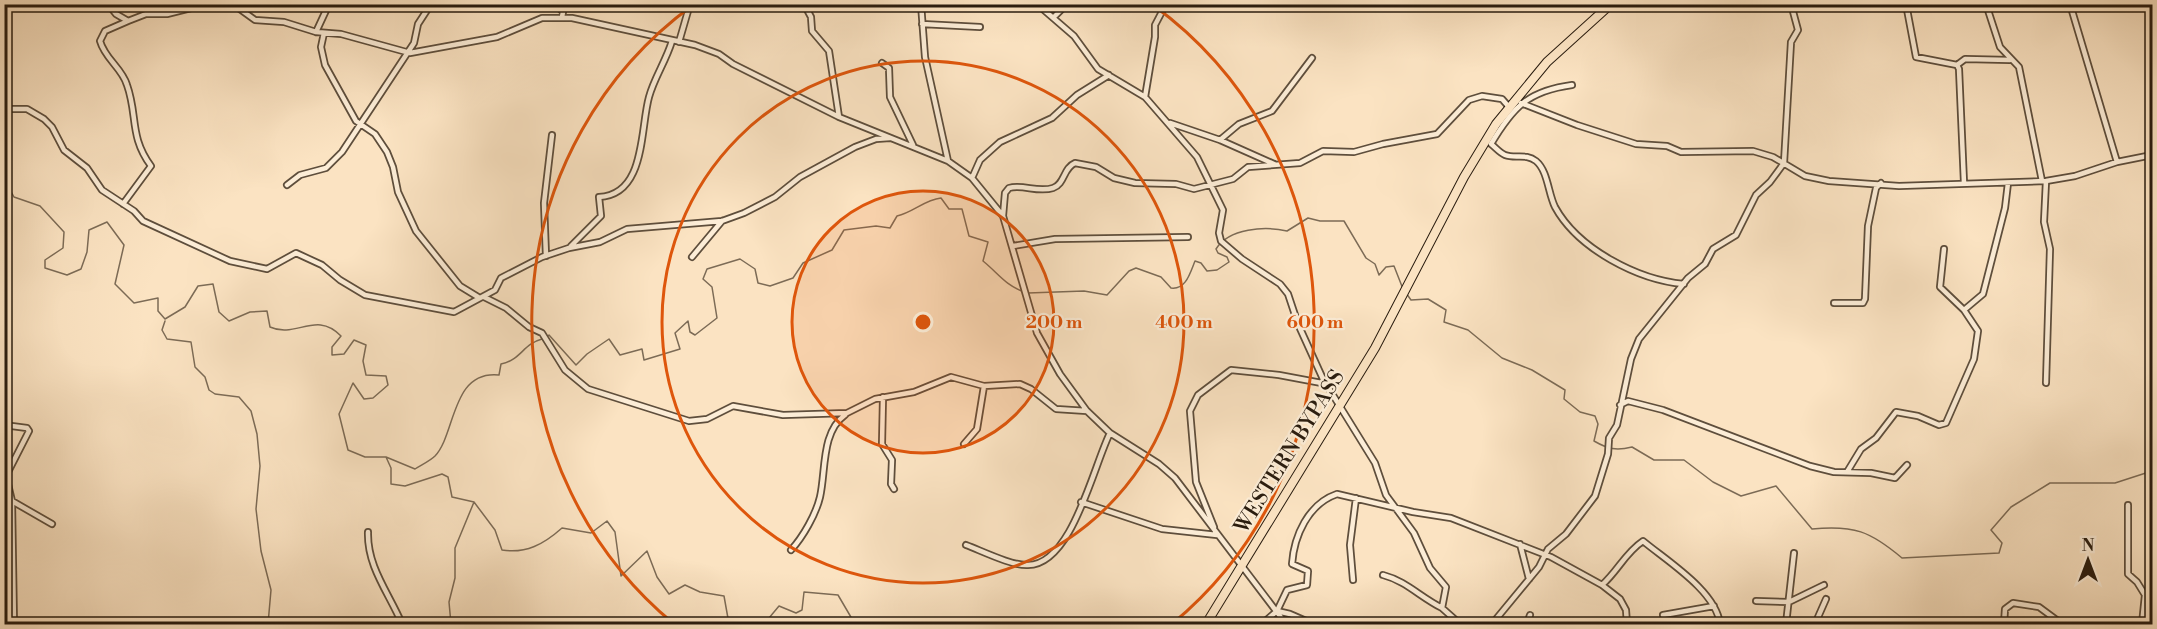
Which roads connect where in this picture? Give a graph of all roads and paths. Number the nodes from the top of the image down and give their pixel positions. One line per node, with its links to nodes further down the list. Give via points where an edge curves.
1 (108, 4): 20 (street)
2 (207, 4): 20 (street, via 166,14 146,14)
3 (228, 4): 23 (street, via 255,20 284,22)
4 (329, 4): 23 (street)
5 (431, 4): 27 (street)
6 (555, 4): 18 (street, via 563,12)
7 (690, 4): 26 (street)
8 (804, 4): 38 (street, via 811,17 812,31 829,51)
9 (921, 4): 21 (street)
10 (1037, 4): 19 (street)
11 (1067, 4): 19 (street)
12 (1166, 4): 34 (street, via 1155,25)
13 (1611, 4): 36 (main road, via 1547,62)
14 (1791, 4): 48 (street, via 1798,30 1791,42)
15 (1906, 4): 31 (street, via 1916,57)
16 (1986, 4): 29 (street, via 2000,47)
17 (2070, 4): 47 (street)
18 (562, 17): 25 (street); 27 (street, via 536,19 497,37)
19 (1053, 18): 32 (street, via 1078,40 1098,69)
20 (128, 21): 57 (street, via 105,31 100,41 127,85 133,129 151,166)
21 (922, 24): 22 (street); 46 (street, via 925,57)
22 (980, 27)
23 (316, 33): 24 (street)
24 (324, 33): 27 (street); 40 (street, via 321,47 326,65 351,114)
25 (672, 41): 26 (street); 60 (street, via 650,95 640,158 616,193 599,197 601,216)
26 (679, 42): 38 (street, via 719,54)
27 (406, 52): 40 (street)
28 (1312, 58): 43 (street, via 1272,111 1239,124)
29 (2010, 60): 31 (street, via 1965,59); 51 (street, via 2019,67)
30 (882, 63): 44 (street, via 889,68 890,97)
31 (1957, 65): 54 (street)
32 (1109, 75): 34 (street); 50 (street, via 1077,95 1052,118 1000,142 980,160)
33 (1572, 85): 35 (street)
34 (1145, 97): 39 (street)
35 (1521, 102): 48 (street, via 1636,144 1667,146 1681,152 1753,151); 68 (street, via 1491,144 1506,156 1530,157 1539,164 1561,216 1604,256 1640,275)
36 (1509, 107): 49 (street, via 1502,99 1475,97 1437,135 1354,152 1323,151 1300,163); 77 (main road, WESTERN BYPASS, via 1464,177)
37 (4, 109): 57 (street, via 27,109 44,119 64,150 87,168 102,190)
38 (839, 117): 42 (street)
39 (1167, 122): 43 (street); 52 (street, via 1197,157)
40 (361, 125): 56 (street, via 329,166); 69 (street, via 375,134 387,152 398,192 416,231 456,282)
41 (552, 135): 66 (street, via 544,203)
42 (892, 137): 44 (street); 59 (street, via 855,147 800,177 759,207)
43 (1220, 140): 49 (street)
44 (913, 145): 46 (street)
45 (2152, 155): 47 (street)
46 (948, 161): 50 (street)
47 (2117, 162): 51 (street)
48 (1784, 163): 53 (street, via 1812,178); 68 (street, via 1756,195 1736,235 1713,249 1705,264)
49 (1275, 164): 52 (street, via 1248,167 1233,179)
50 (972, 178): 58 (street)
51 (2044, 181): 55 (street); 72 (street, via 2044,222 2050,249)
52 (1209, 183): 58 (street, via 1194,189 1176,184 1135,183 1075,163 1052,188 1009,188); 73 (street, via 1223,210 1221,241 1285,289)
53 (1881, 183): 54 (street); 70 (street, via 1876,188 1868,226 1865,299 1863,303)
54 (1964, 183): 55 (street)
55 (2008, 183): 71 (street, via 1983,294)
56 (287, 185)
57 (123, 204): 69 (street, via 143,221 241,264 267,269 296,253 365,295 439,311 458,311)
58 (1003, 216): 63 (street)
59 (722, 221): 62 (street, via 646,226 616,232); 67 (street)
60 (584, 236): 62 (street); 64 (street)
61 (1188, 237): 63 (street, via 1055,240)
62 (590, 244): 64 (street)
63 (1013, 246): 78 (street, via 1042,344)
64 (569, 248): 66 (street)
65 (1944, 249): 71 (street, via 1940,287)
66 (546, 256): 69 (street, via 501,278 495,290)
67 (692, 257)
68 (1684, 284): 76 (street, via 1639,339)
69 (481, 297): 79 (street, via 506,308 542,333 575,380 611,398 688,421 707,418 733,406 783,415)
70 (1834, 303)
71 (1964, 310): 84 (street, via 1978,331 1974,360 1946,423 1939,425 1914,415 1892,414 1876,438 1861,449)
72 (2046, 383)
73 (1326, 384): 77 (street); 93 (street, via 1231,370 1198,394 1190,411 1195,472)
74 (984, 386): 75 (street, via 951,377 914,392); 78 (street, via 1020,384 1059,411); 82 (street, via 977,429)
75 (883, 397): 79 (street); 85 (street, via 882,439 892,460)
76 (1620, 405): 84 (street, via 1628,401 1664,410 1807,465); 98 (street, via 1595,496)
77 (1340, 408): 90 (street, via 1375,464); 99 (main road, WESTERN BYPASS)
78 (1087, 411): 81 (street)
79 (847, 413): 96 (street, via 831,431 818,503)
80 (4, 425): 87 (street, via 29,430 6,476)
81 (1110, 433): 88 (street); 93 (street, via 1166,469)
82 (964, 444)
83 (1907, 465): 84 (street, via 1894,478)
84 (1847, 472)
85 (894, 489)
86 (1356, 498): 90 (street); 101 (street, via 1350,545); 110 (street, via 1332,496 1320,502 1309,516 1295,545 1292,564 1308,571 1307,585 1287,590)
87 (12, 501): 91 (street); 113 (street)
88 (1081, 502): 93 (street, via 1162,529); 95 (street, via 1055,553 1036,565 1020,565)
89 (2128, 504): 128 (street, via 2128,574 2145,595)
90 (1394, 507): 94 (street, via 1451,518); 109 (street, via 1414,533 1430,568 1446,587)
91 (52, 524)
92 (368, 532): 114 (street, via 375,573)
93 (1217, 535): 99 (street)
94 (1520, 544): 98 (street); 102 (street)
95 (966, 545)
96 (791, 550)
97 (1794, 553): 107 (street)
98 (1545, 555): 102 (street); 103 (street)
99 (1240, 565): 110 (street); 115 (main road, WESTERN BYPASS)
100 (1383, 575): 109 (street, via 1403,581)
101 (1353, 580)
102 (1530, 580): 120 (street)
103 (1602, 585): 108 (street, via 1642,541 1684,574); 122 (street, via 1623,602)
104 (1824, 585): 107 (street)
105 (1826, 599): 125 (street)
106 (1756, 601): 107 (street)
107 (1789, 602): 124 (street)
108 (1714, 606): 112 (street); 123 (street)
109 (1442, 608): 119 (street)
110 (1277, 611): 116 (street); 117 (street); 118 (street)
111 (1530, 615): 121 (street)
112 (1664, 615)
113 (14, 624)
114 (402, 624)
115 (1206, 624)
116 (1262, 624)
117 (1286, 624)
118 (1313, 624)
119 (1460, 624)
120 (1492, 624)
121 (1527, 624)
122 (1627, 624)
123 (1720, 624)
124 (1786, 624)
125 (1815, 624)
126 (2004, 624): 127 (street, via 2005,609 2013,603 2039,607)
127 (2062, 624)
128 (2142, 624)

